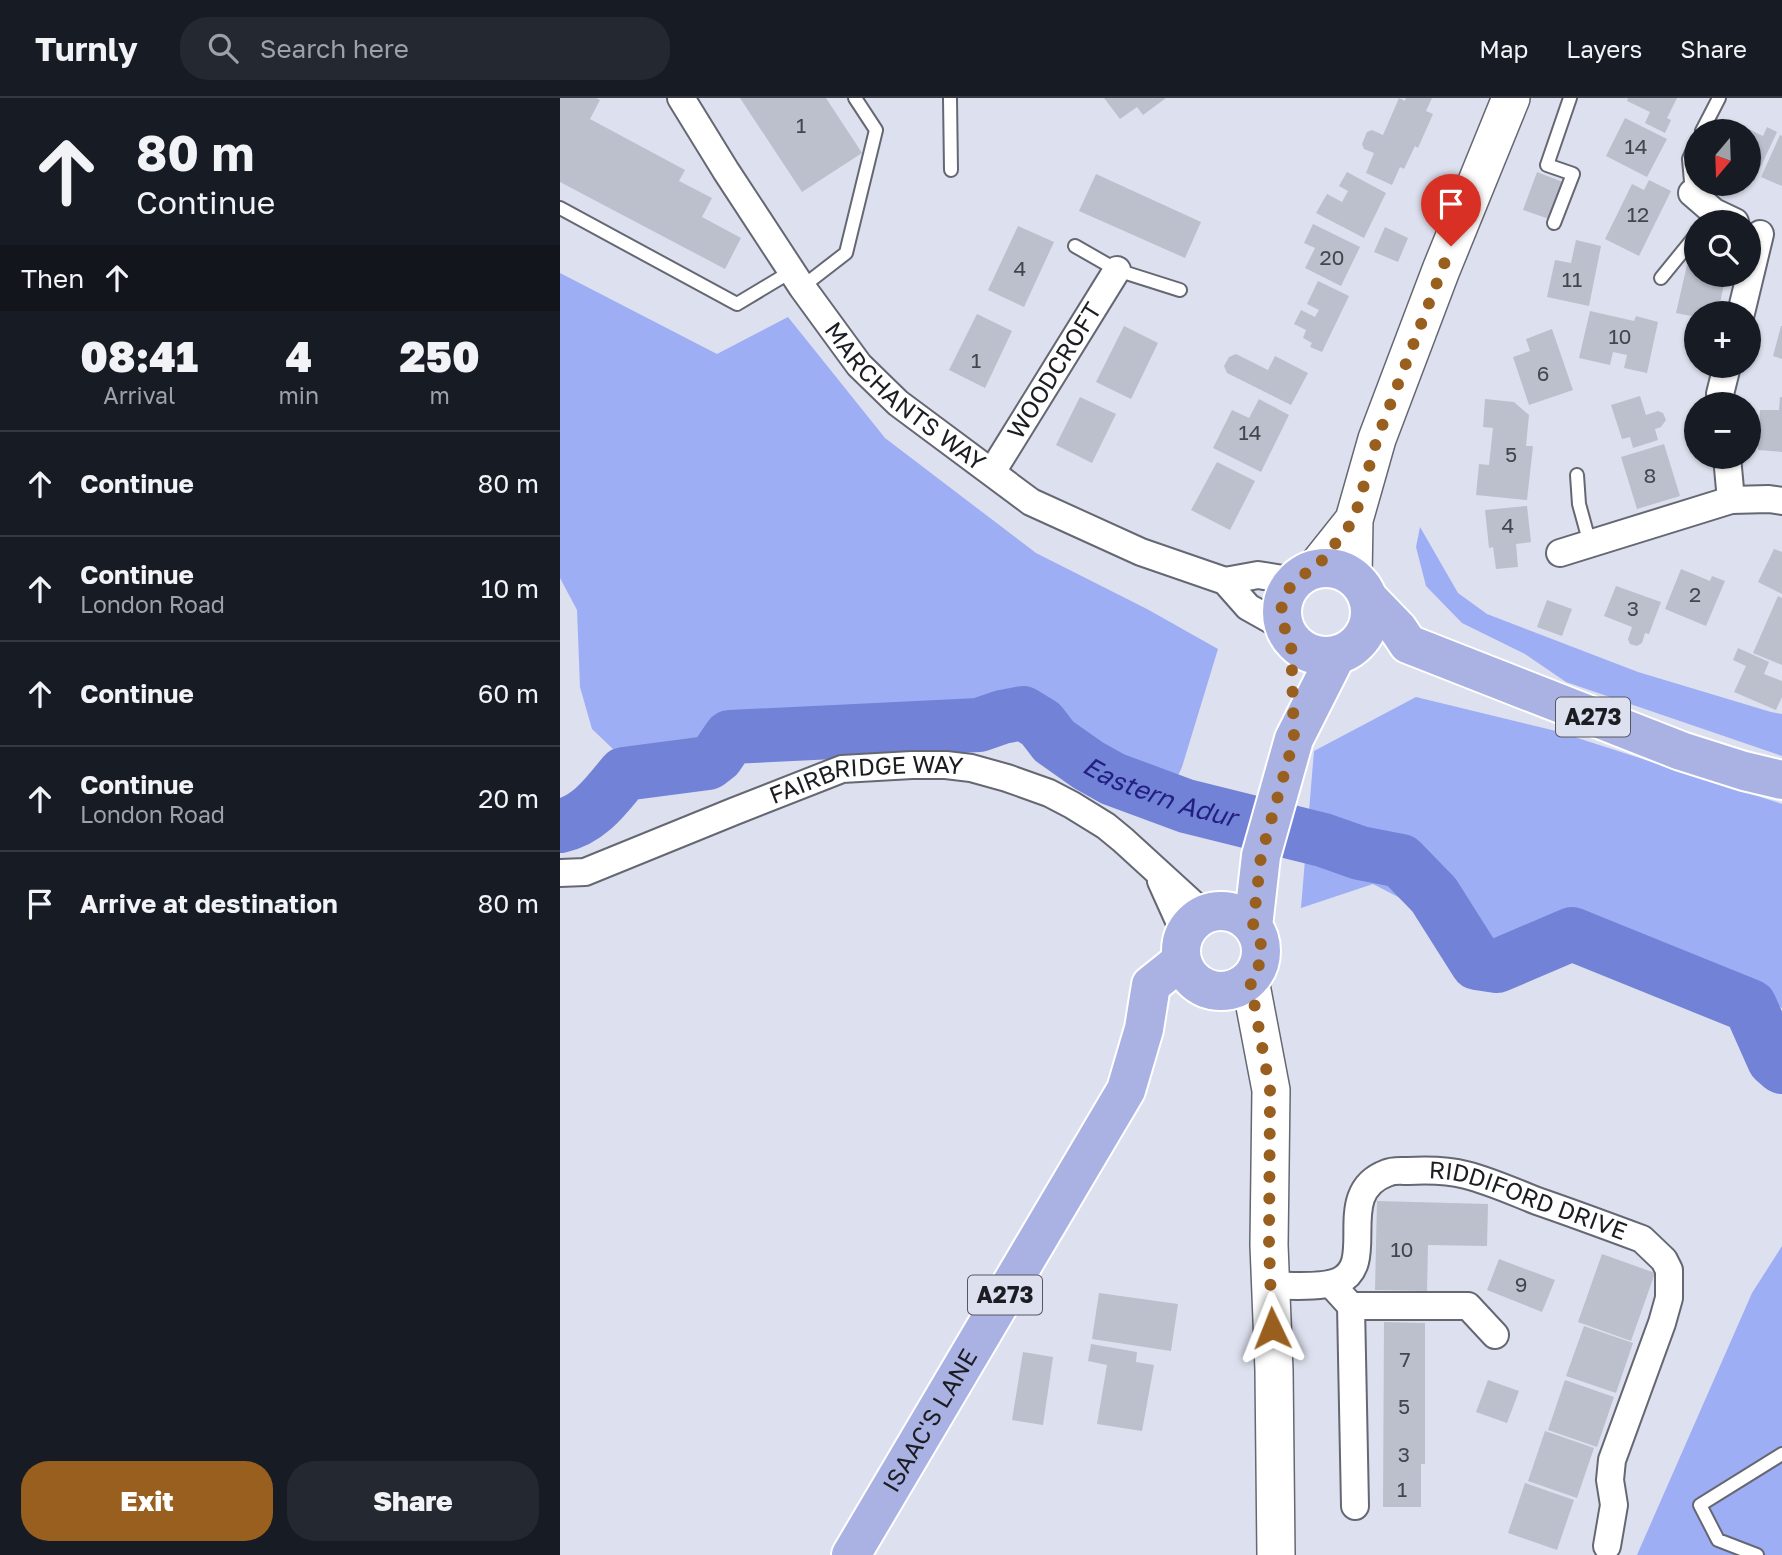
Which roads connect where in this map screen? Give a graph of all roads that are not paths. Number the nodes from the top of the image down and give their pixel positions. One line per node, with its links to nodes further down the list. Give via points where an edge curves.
1 (681, 98): 18 (street, MARCHANTS WAY)
2 (855, 98): 18 (lane, via 876,130 846,253)
3 (950, 98): 8 (lane)
4 (1511, 98): 26 (main road, via 1377,439)
5 (1570, 98): 12 (lane, via 1547,165 1573,174)
6 (1718, 98): 7 (lane)
7 (1708, 119)
8 (951, 170)
9 (1695, 196): 11 (street)
10 (560, 208): 18 (lane, via 737,304)
11 (1709, 210)
12 (1554, 223)
13 (1764, 234): 20 (street)
14 (1075, 246): 16 (lane)
15 (1684, 250): 17 (lane)
16 (1117, 270): 19 (lane); 22 (street, WOODCROFT)
17 (1661, 278)
18 (797, 279): 22 (street, MARCHANTS WAY, via 859,365 898,403)
19 (1180, 290)
20 (1744, 301)
21 (1728, 469): 24 (street)
22 (992, 472): 30 (street, MARCHANTS WAY, via 1031,502 1142,552)
23 (1577, 475): 27 (lane)
24 (1731, 500): 25 (street); 27 (street)
25 (1782, 501)
26 (1354, 520): 29 (main road); 31 (main road)
27 (1590, 544): 28 (street)
28 (1560, 553)
29 (1305, 575): 30 (street, MARCHANTS WAY, via 1258,575); 31 (main road, via 1328,568 1342,570); 32 (main road, via 1285,594 1281,610)
30 (1225, 581): 32 (street, MARCHANTS WAY, via 1248,607)
31 (1361, 588): 33 (main road, A273); 34 (main road, via 1371,612 1369,625)
32 (1287, 633): 34 (main road, via 1303,651 1319,657); 35 (main road, A273)
33 (1408, 644): 34 (main road, A273, via 1392,649); 36 (main road, A273, via 1681,751)
34 (1349, 647): 35 (main road, A273)
35 (1294, 739): 37 (main road, A273)
36 (1782, 780)
37 (1261, 856): 39 (main road, A273); 40 (main road, A273)
38 (560, 873): 40 (street, FAIRBRIDGE WAY, via 586,872 842,769 971,768 1049,793 1106,827 1157,873)
39 (1253, 926): 40 (main road, via 1228,911); 40 (main road, via 1262,953 1258,968)
40 (1208, 953): 42 (main road, via 1262,1038 1270,1090); 48 (main road, ISAAC'S LANE / A273, via 1151,985 1126,1090)
41 (1331, 1284): 42 (street); 43 (street); 47 (street, RIDDIFORD DRIVE, via 1342,1280 1354,1262 1360,1198 1369,1182 1389,1171 1467,1175 1642,1239 1654,1249 1669,1270 1669,1298 1612,1460 1614,1505)
42 (1270, 1285): 49 (main road)
43 (1351, 1306): 44 (street, via 1468,1306); 46 (street)
44 (1495, 1335)
45 (1782, 1454): 50 (lane, via 1700,1505 1718,1541)
46 (1355, 1506)
47 (1607, 1546)
48 (851, 1555)
49 (1276, 1555)
50 (1757, 1555)

